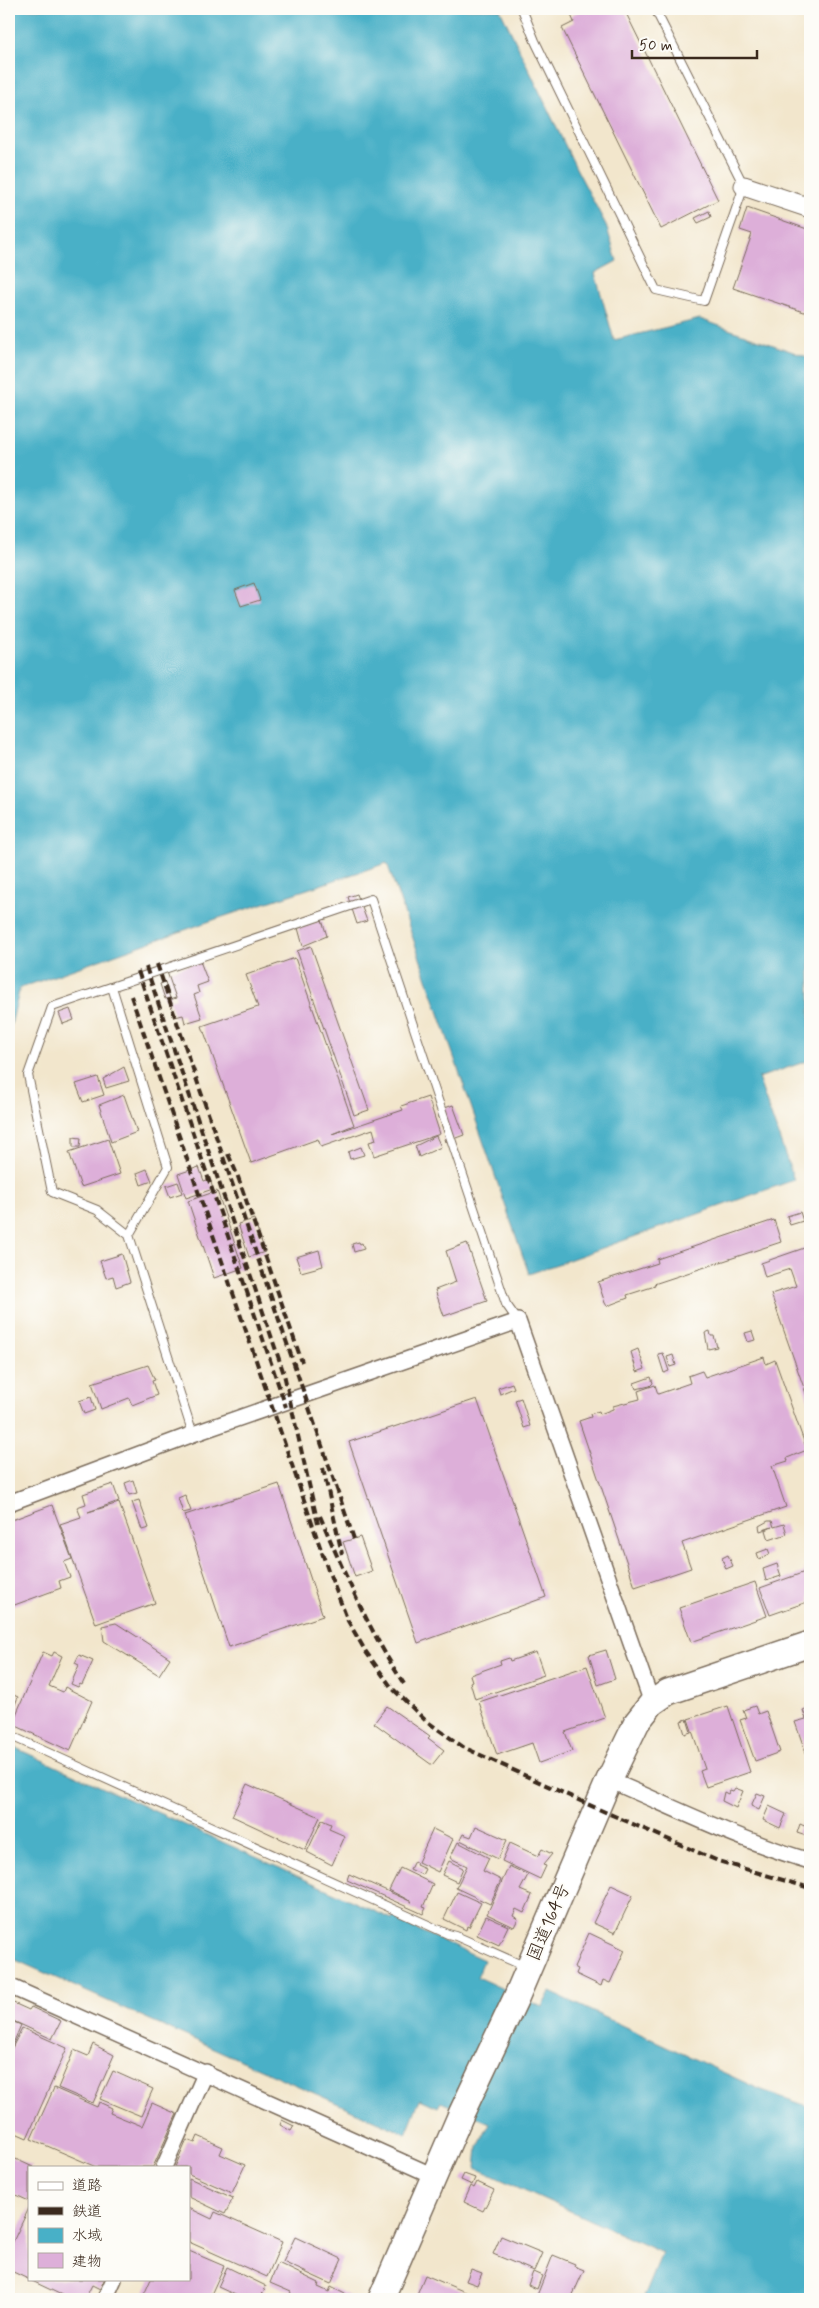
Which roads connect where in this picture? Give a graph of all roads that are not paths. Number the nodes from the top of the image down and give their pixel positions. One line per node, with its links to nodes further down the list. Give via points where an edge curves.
1 (522, 9): 3 (lane, via 656,290 704,301)
2 (655, 9): 3 (lane)
3 (744, 186): 4 (street)
4 (810, 208)
5 (112, 987): 6 (lane, via 168,1167); 6 (lane, via 52,1007 28,1074 52,1192 97,1210); 7 (lane, via 371,899 506,1304)
6 (129, 1235): 8 (lane)
7 (518, 1321): 8 (street); 11 (street)
8 (194, 1434): 9 (street)
9 (9, 1503)
10 (810, 1644): 11 (highway, 国道164号, via 668,1692)
11 (652, 1703): 13 (highway, 国道164号, via 637,1722)
12 (9, 1735): 15 (lane)
13 (609, 1780): 14 (street, via 737,1835); 15 (highway, 国道164号)
14 (810, 1861)
15 (528, 1968): 19 (highway, 国道164号)
16 (9, 1986): 17 (street)
17 (206, 2072): 18 (street); 19 (street)
18 (164, 2166)
19 (436, 2176): 22 (highway, 国道164号)
20 (114, 2280): 21 (street)
21 (106, 2299)
22 (381, 2299)

